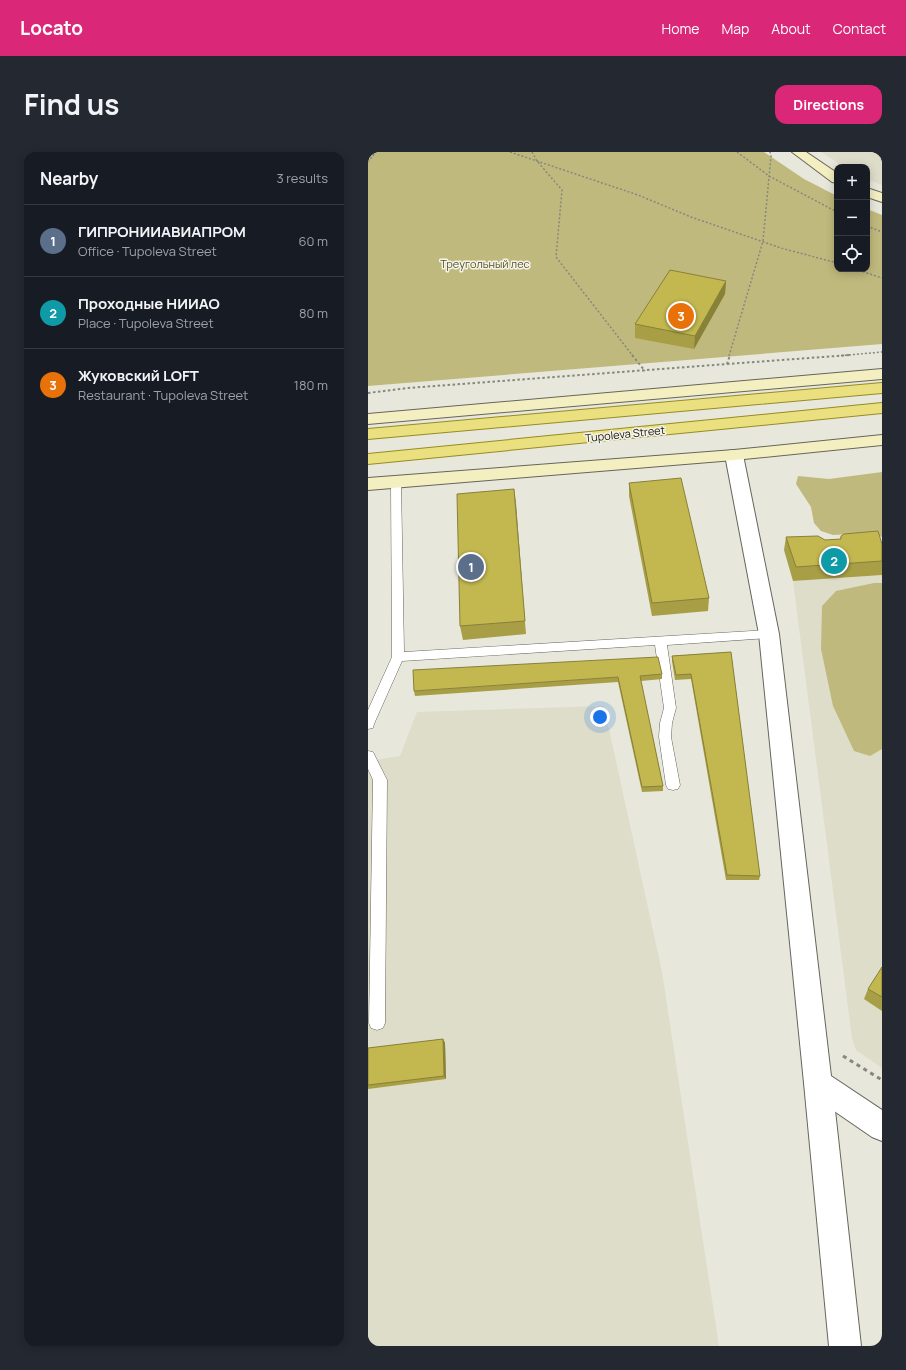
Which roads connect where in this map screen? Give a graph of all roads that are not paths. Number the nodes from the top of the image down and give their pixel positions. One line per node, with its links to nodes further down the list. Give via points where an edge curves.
1 (798, 152): 2 (main road)
2 (834, 177)
3 (870, 193): 4 (main road)
4 (882, 198)
5 (882, 374): 8 (main road)
6 (882, 388): 9 (main road, Tupoleva Street)
7 (882, 408): 12 (main road, Tupoleva Street)
8 (368, 419)
9 (368, 434)
10 (882, 440): 11 (main road)
11 (734, 455): 13 (main road); 15 (street)
12 (368, 459)
13 (396, 482): 14 (main road); 17 (lane)
14 (368, 484)
15 (769, 634): 16 (lane); 22 (street)
16 (661, 642): 17 (lane); 20 (lane, via 670,708 665,737)
17 (398, 657): 18 (lane)
18 (368, 724)
19 (368, 756): 21 (lane, via 380,780)
20 (673, 785)
21 (377, 1023)
22 (818, 1083): 23 (street); 24 (street)
23 (882, 1126)
24 (845, 1346)

